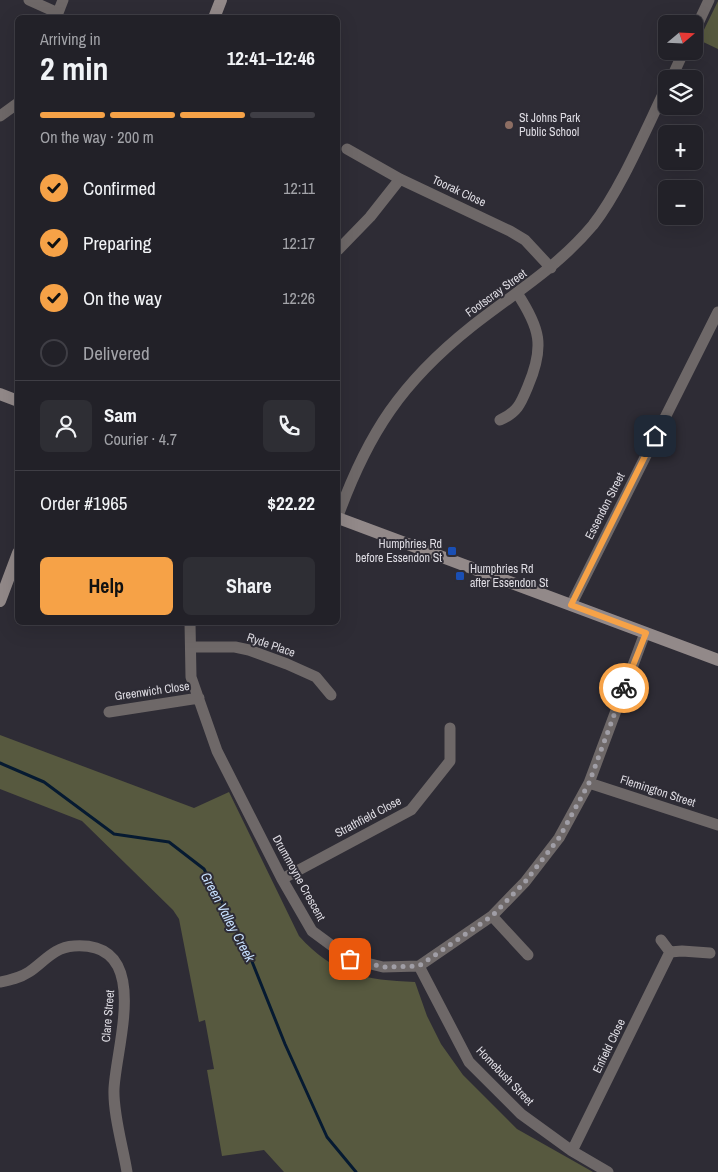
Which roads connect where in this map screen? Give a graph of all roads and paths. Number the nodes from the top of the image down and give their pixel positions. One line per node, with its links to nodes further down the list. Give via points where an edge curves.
1 (29, 0): 5 (street)
2 (63, 0): 5 (street)
3 (221, 0): 6 (main road)
4 (709, 0): 7 (street)
5 (57, 15)
6 (215, 15)
7 (702, 15)
8 (658, 104): 14 (street, Footscray Street, via 604,209 593,225)
9 (15, 105): 10 (street)
10 (0, 116)
11 (347, 149): 12 (street, Toorak Close)
12 (400, 179): 13 (street); 14 (street, Toorak Close, via 510,230 525,240)
13 (340, 248)
14 (551, 268): 15 (street, Footscray Street)
15 (517, 292): 19 (street, via 536,327 540,347 537,365 521,402 514,414); 20 (street, Footscray Street, via 441,353 402,394 368,445 353,474)
16 (718, 312): 24 (street, Essendon Street)
17 (0, 394): 18 (main road)
18 (15, 400)
19 (500, 420)
20 (340, 511)
21 (340, 518): 24 (main road)
22 (15, 561): 23 (main road)
23 (0, 601)
24 (571, 605): 26 (main road)
25 (190, 625): 27 (street, Drummoyne Crescent)
26 (646, 633): 28 (main road); 33 (street)
27 (192, 647): 29 (street, Ryde Place, via 249,650 316,678); 30 (street, Drummoyne Crescent, via 191,677)
28 (718, 660)
29 (331, 695)
30 (199, 698): 31 (street, Greenwich Close); 35 (street, Drummoyne Crescent, via 217,751)
31 (109, 712)
32 (450, 728): 35 (street, Strathfield Close, via 450,761 411,810)
33 (589, 783): 34 (street, Flemington Street); 36 (street, via 559,838 525,882)
34 (718, 825)
35 (282, 879): 41 (street, Drummoyne Crescent, via 312,931 350,959 383,967)
36 (492, 916): 40 (street); 41 (street)
37 (661, 940): 38 (street)
38 (670, 952): 39 (street); 43 (street, Enfield Close)
39 (710, 953)
40 (528, 956)
41 (419, 966): 43 (street, Homebush Street, via 469,1062 521,1114)
42 (0, 982): 44 (street, Clare Street, via 22,976 53,953 72,946 84,946 106,954 120,970 126,994 114,1091)
43 (572, 1151): 45 (street, Homebush Street)
44 (127, 1172)
45 (608, 1172)

